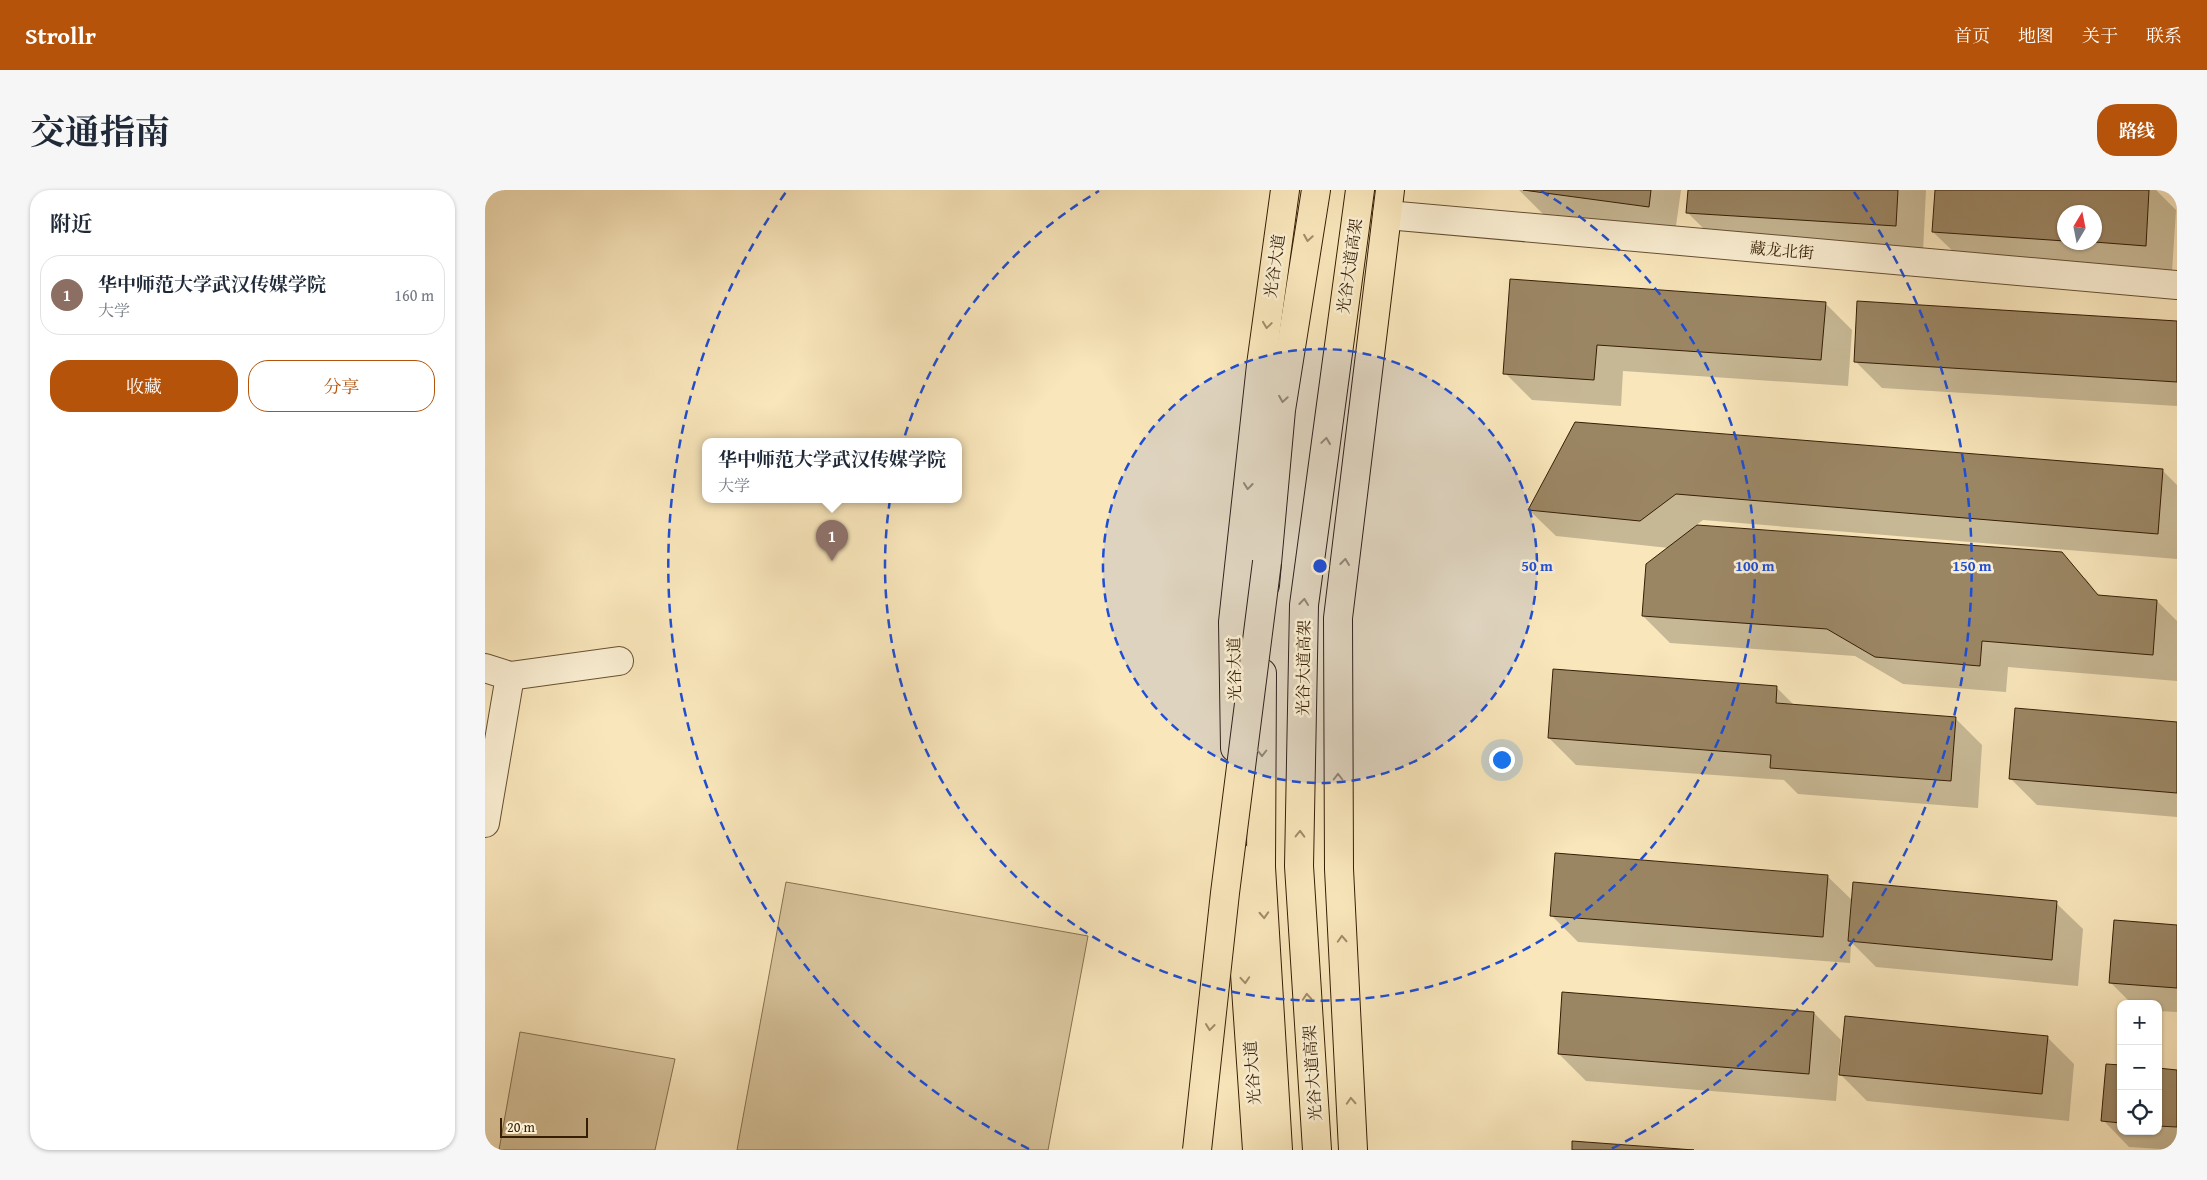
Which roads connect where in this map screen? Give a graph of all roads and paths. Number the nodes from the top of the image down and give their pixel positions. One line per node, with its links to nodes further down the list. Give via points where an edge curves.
1 (1285, 190): 11 (main road, 光谷大道, one-way to 11, via 1261,365 1233,622 1237,866)
2 (1316, 190): 6 (main road, one-way to 6, via 1281,410)
3 (1359, 190): 13 (main road, 光谷大道高架, one-way to 3, via 1299,866 1304,605)
4 (1389, 203): 5 (street, 藏龙北街); 14 (main road, one-way to 4, via 1339,869 1338,618)
5 (2177, 285)
6 (1267, 562): 10 (main road, one-way to 10, bridge, via 1225,893); 12 (main road, one-way to 12, bridge, via 1263,614 1261,867)
7 (619, 660): 8 (street)
8 (498, 672): 9 (street)
9 (485, 822)
10 (1197, 1150)
11 (1257, 1150)
12 (1278, 1150)
13 (1317, 1150)
14 (1353, 1150)

